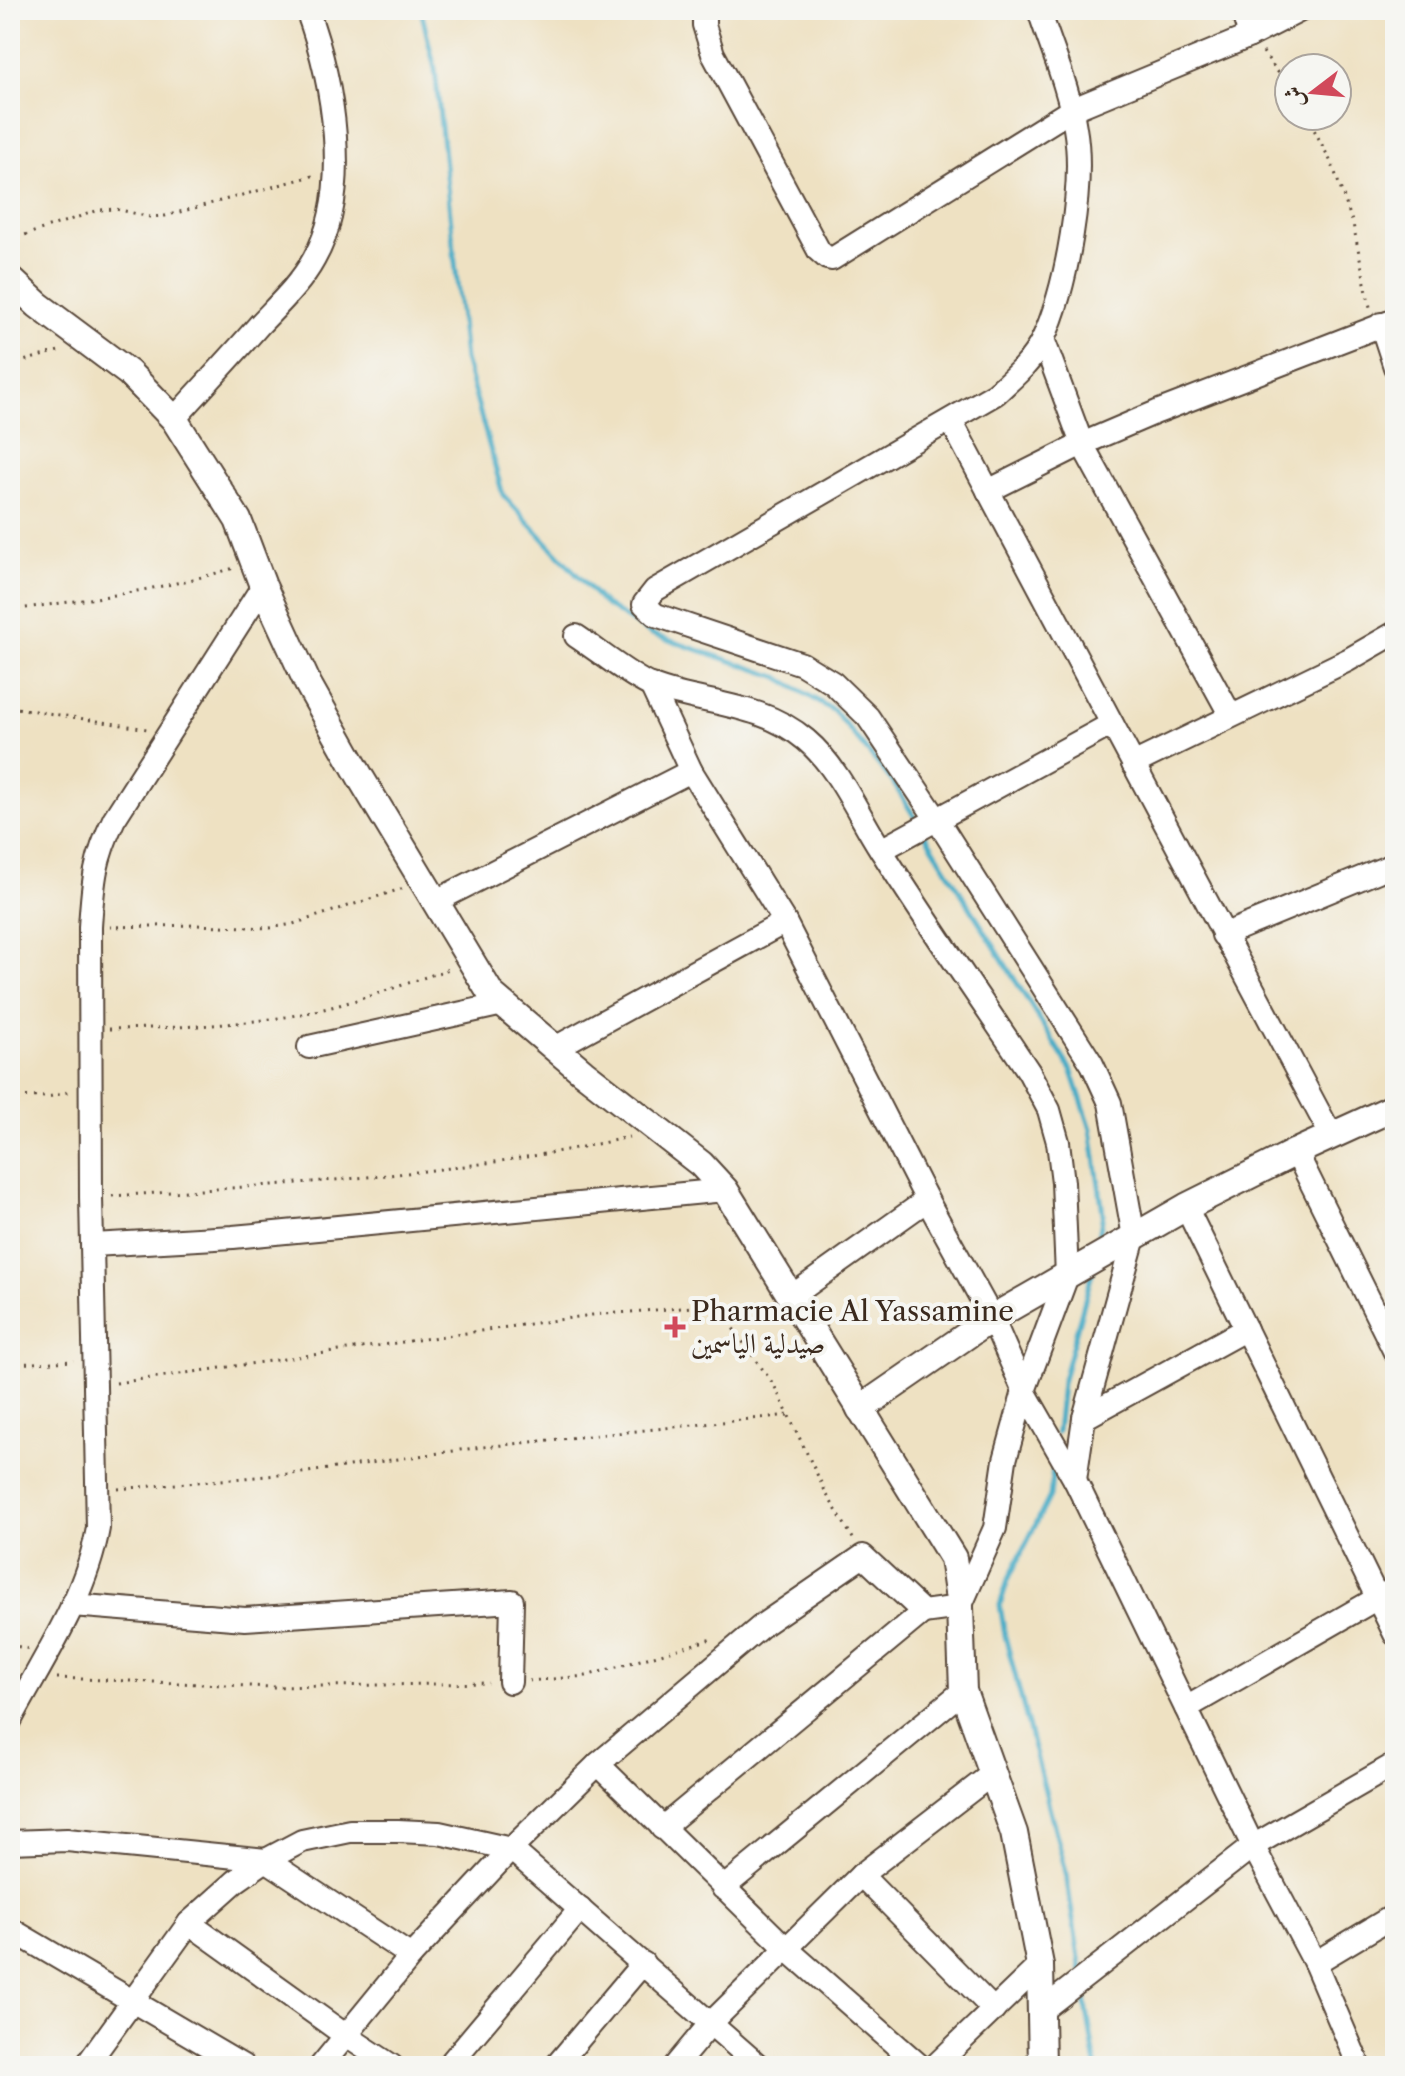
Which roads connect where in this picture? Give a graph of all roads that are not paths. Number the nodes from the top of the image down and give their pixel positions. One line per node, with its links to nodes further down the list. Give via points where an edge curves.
1 (307, 10): 12 (street, via 330,96 332,218 314,259 288,294)
2 (704, 10): 7 (street, via 713,54 827,258 838,257)
3 (1039, 10): 7 (street)
4 (1242, 10): 6 (street)
5 (1301, 10): 6 (street)
6 (1250, 36): 7 (street)
7 (1071, 110): 10 (street, via 1078,147 1074,208 1062,280)
8 (10, 279): 12 (street, via 129,373)
9 (1388, 322): 11 (street); 14 (street)
10 (1043, 339): 13 (street, via 1020,372); 14 (street)
11 (1395, 367)
12 (174, 419): 16 (street, via 238,520)
13 (951, 421): 15 (street); 24 (street, via 655,590 644,604 656,615 802,664 833,683 868,717)
14 (1082, 444): 15 (street); 20 (street)
15 (988, 491): 21 (street)
16 (259, 574): 27 (street, via 308,684); 40 (street, via 98,851 90,927)
17 (1395, 633): 20 (street)
18 (576, 636): 19 (street)
19 (651, 685): 23 (street); 25 (street, via 758,712 806,740)
20 (1231, 716): 22 (street)
21 (1112, 724): 22 (street); 24 (street)
22 (1133, 764): 29 (street)
23 (691, 771): 27 (street); 28 (street)
24 (933, 820): 25 (street); 39 (street, via 1092,1064 1110,1103)
25 (890, 844): 41 (street, via 1049,1110 1058,1142)
26 (1395, 864): 29 (street)
27 (429, 892): 30 (street, via 491,994)
28 (785, 922): 32 (street); 37 (street)
29 (1223, 935): 34 (street)
30 (503, 1004): 31 (street); 32 (street)
31 (309, 1047)
32 (555, 1048): 36 (street, via 701,1164)
33 (1395, 1107): 34 (street)
34 (1331, 1135): 35 (street)
35 (1296, 1152): 38 (street); 45 (street)
36 (725, 1190): 40 (street, via 233,1237); 42 (street)
37 (927, 1200): 42 (street); 43 (street)
38 (1186, 1207): 39 (street); 44 (street)
39 (1127, 1241): 41 (street); 48 (street)
40 (93, 1245): 51 (street, via 98,1528 93,1557)
41 (1073, 1272): 43 (street); 46 (street)
42 (792, 1296): 47 (street)
43 (992, 1318): 46 (street); 47 (street)
44 (1246, 1329): 48 (street); 50 (street)
45 (1395, 1352)
46 (1024, 1391): 49 (street); 52 (street, via 1005,1460 995,1528)
47 (860, 1409): 52 (street, via 953,1558)
48 (1084, 1418): 49 (street)
49 (1075, 1480): 57 (street)
50 (1386, 1592): 54 (street); 57 (street)
51 (72, 1605): 55 (street, via 245,1619 512,1601); 58 (street)
52 (960, 1607): 53 (street); 56 (street)
53 (923, 1612): 59 (street, via 863,1556 764,1624); 62 (street)
54 (1395, 1634)
55 (510, 1682)
56 (963, 1691): 61 (street); 68 (street)
57 (1186, 1708): 64 (street)
58 (13, 1709)
59 (598, 1764): 62 (street); 65 (street)
60 (1395, 1764): 64 (street)
61 (992, 1774): 67 (street); 77 (street, via 1014,1833)
62 (662, 1828): 68 (street)
63 (10, 1842): 66 (street, via 67,1840)
64 (1253, 1846): 76 (street); 80 (street)
65 (511, 1849): 66 (street, via 439,1833 350,1831 302,1841); 69 (street); 74 (street)
66 (266, 1860): 71 (street); 74 (street)
67 (861, 1875): 73 (street); 79 (street)
68 (723, 1888): 73 (street)
69 (580, 1909): 75 (street); 87 (street)
70 (1395, 1915): 76 (street)
71 (189, 1923): 78 (street); 82 (street)
72 (10, 1929): 78 (street)
73 (787, 1949): 81 (street); 91 (street)
74 (411, 1956): 82 (street)
75 (643, 1963): 81 (street); 88 (street)
76 (1315, 1963): 94 (street)
77 (1040, 1965): 79 (street); 80 (street)
78 (131, 2001): 83 (street); 84 (street)
79 (994, 2010): 92 (street)
80 (1041, 2011): 93 (street)
81 (710, 2024): 89 (street); 90 (street)
82 (345, 2035): 85 (street); 86 (street)
83 (86, 2066)
84 (243, 2066)
85 (321, 2066)
86 (392, 2066)
87 (448, 2066)
88 (556, 2066)
89 (675, 2066)
90 (759, 2066)
91 (920, 2066)
92 (935, 2066)
93 (1042, 2066)
94 (1359, 2066)

